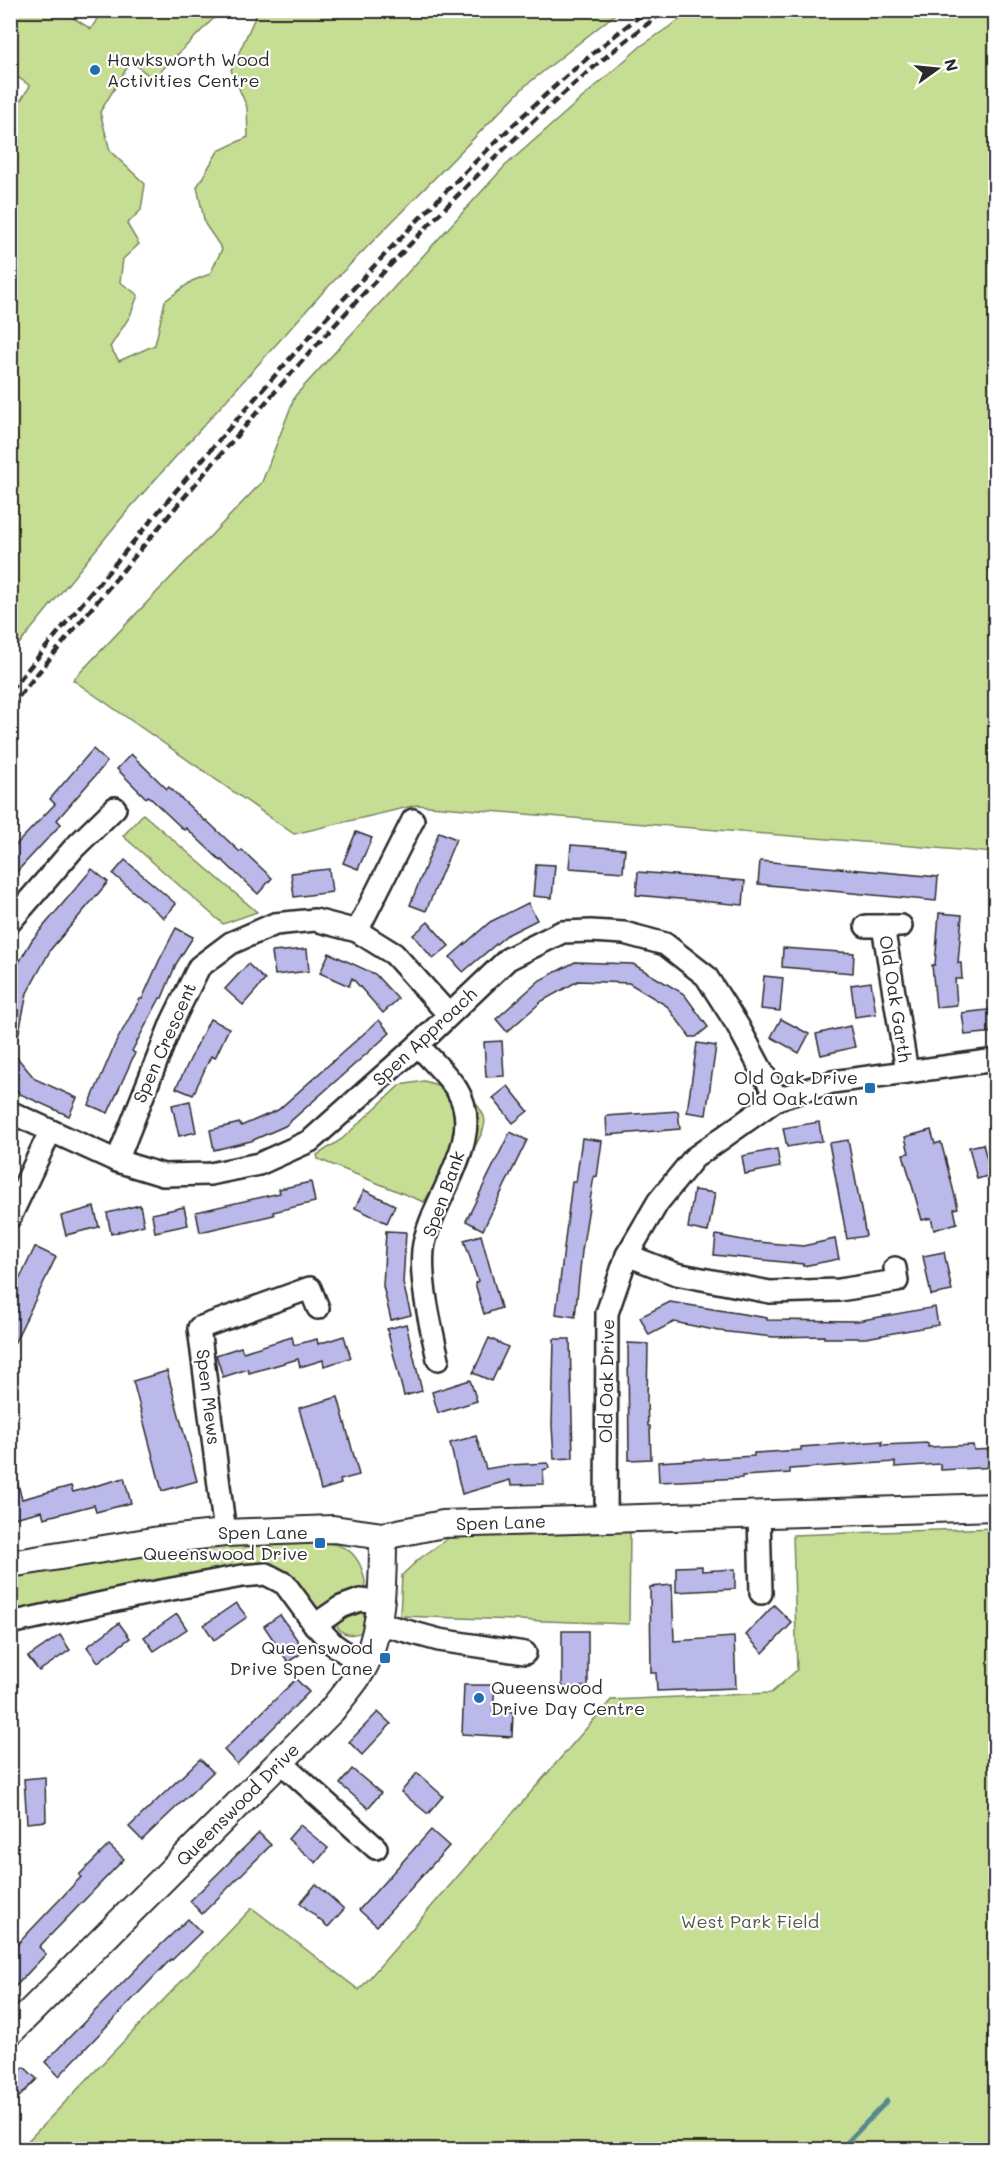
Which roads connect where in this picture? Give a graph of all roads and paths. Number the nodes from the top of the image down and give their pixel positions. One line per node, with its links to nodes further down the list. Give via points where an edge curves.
1 (115, 808): 3 (street, via 74,848)
2 (413, 820): 5 (street)
3 (10, 922)
4 (883, 926): 9 (street, Old Oak Garth)
5 (357, 931): 6 (street, Spen Crescent, via 394,954); 13 (street, Spen Crescent, via 315,920 275,924 231,943 199,967 172,1022)
6 (449, 1015): 7 (street, Spen Approach); 10 (street, Spen Approach, via 508,960 562,932 624,933 666,944 706,976)
7 (418, 1045): 13 (street, Spen Approach, via 310,1141 259,1164 210,1174 163,1175); 18 (street, Spen Bank, via 457,1090 465,1111 466,1133 458,1160 433,1215 423,1250 425,1299)
8 (996, 1060): 9 (street, Old Oak Drive)
9 (907, 1072): 10 (street, Old Oak Drive, via 832,1082)
10 (777, 1099): 15 (street, Old Oak Drive, via 694,1158 658,1202)
11 (10, 1112): 12 (street, Spen Approach)
12 (50, 1132): 13 (street, Spen Approach); 14 (street)
13 (117, 1161)
14 (10, 1217)
15 (627, 1255): 16 (street, via 676,1274 770,1292 839,1290 897,1281); 21 (street, Old Oak Drive, via 607,1313)
16 (895, 1269)
17 (318, 1308): 22 (street, Spen Mews, via 310,1288 199,1328)
18 (438, 1359)
19 (996, 1507): 20 (street, Spen Lane)
20 (759, 1515): 21 (street, Spen Lane); 25 (street)
21 (606, 1520): 23 (street, Spen Lane, via 443,1524)
22 (225, 1533): 23 (street, Spen Lane, via 333,1529); 24 (street, Spen Lane)
23 (383, 1536): 26 (street, Queenswood Drive)
24 (10, 1564)
25 (761, 1593)
26 (379, 1613): 28 (street, via 360,1600 341,1607); 29 (street, via 440,1640); 30 (street, Queenswood Drive)
27 (10, 1623): 28 (street, via 166,1590 266,1574 285,1584)
28 (315, 1625): 30 (street, via 333,1644)
29 (525, 1653)
30 (364, 1666): 31 (street, Queenswood Drive, via 332,1710)
31 (281, 1762): 32 (street); 33 (street, Queenswood Drive)
32 (376, 1848)
33 (10, 2032)

